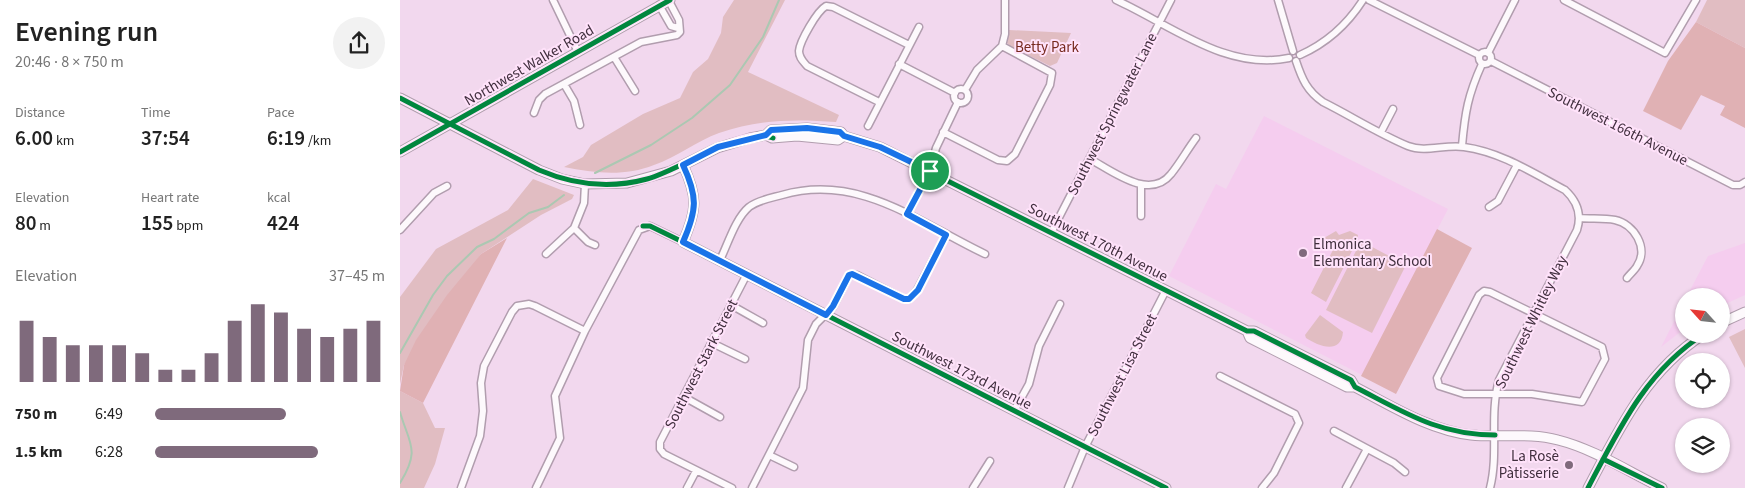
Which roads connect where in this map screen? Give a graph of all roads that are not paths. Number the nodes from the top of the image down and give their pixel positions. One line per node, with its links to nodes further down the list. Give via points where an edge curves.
1 (553, 0): 18 (street)
2 (669, 0): 12 (main road, Northwest Walker Road); 15 (street, via 679,20)
3 (1005, 0): 17 (street)
4 (1116, 0): 13 (street)
5 (1171, 0): 13 (street, Southwest Springwater Lane)
6 (1278, 0): 19 (street)
7 (1363, 0): 19 (street, via 1341,28 1321,45)
8 (1369, 0): 21 (street)
9 (1515, 0): 20 (street)
10 (1564, 0): 11 (street, via 1665,53)
11 (1696, 0)
12 (659, 6): 15 (street, via 671,26); 18 (main road, Northwest Walker Road)
13 (1160, 22): 23 (street, via 1234,57); 45 (street, Southwest Springwater Lane)
14 (919, 27): 16 (street)
15 (678, 28): 22 (street, via 680,32 677,35 641,42)
16 (909, 45): 26 (street); 33 (street, via 833,7 826,6 817,14 799,51 801,59 807,66)
17 (1002, 46): 29 (street, via 977,70); 40 (street, via 1052,73 1050,85 1015,154 1007,161 998,160)
18 (578, 52): 37 (main road, Northwest Walker Road)
19 (1296, 53): 23 (street); 24 (street)
20 (1488, 53): 21 (street); 25 (street)
21 (1479, 55): 27 (street)
22 (614, 57): 28 (street); 30 (street)
23 (1289, 58): 24 (street)
24 (1296, 61): 41 (street, via 1311,94)
25 (1491, 61): 27 (street); 49 (street, Southwest 166th Avenue, via 1733,185)
26 (899, 64): 31 (street); 33 (street)
27 (1482, 64): 43 (street, via 1468,97)
28 (564, 84): 36 (street, via 541,97); 38 (street, via 574,101)
29 (965, 90): 31 (street); 34 (street, via 967,99)
30 (635, 91)
31 (955, 92): 34 (street)
32 (400, 98): 37 (main road, Southwest 170th Avenue)
33 (879, 102): 39 (street)
34 (958, 102): 40 (street)
35 (1393, 109): 41 (street)
36 (534, 113)
37 (450, 124): 44 (main road, Northwest Walker Road); 50 (main road, Southwest 170th Avenue, via 539,170)
38 (580, 125)
39 (868, 126)
40 (943, 132): 48 (street)
41 (1381, 132): 43 (street, via 1409,146 1427,149)
42 (1196, 138): 51 (street, via 1168,178 1157,184)
43 (1462, 146): 47 (street)
44 (400, 152)
45 (1090, 159): 51 (street); 59 (street, Southwest Springwater Lane)
46 (683, 165): 48 (main road, Southwest 170th Avenue, via 718,147 766,135 771,130 807,128 840,132); 50 (main road, Southwest 170th Avenue, via 627,184); 61 (main road, via 695,204)
47 (1517, 165): 53 (street, via 1498,201); 56 (street, via 1565,190 1578,208)
48 (930, 171): 54 (street); 59 (main road, Southwest 170th Avenue)
49 (1745, 182)
50 (585, 184): 57 (street, via 584,203)
51 (1141, 185): 55 (street)
52 (447, 186): 58 (street, via 434,193)
53 (1489, 207)
54 (907, 214): 60 (street); 65 (street, via 857,193 828,188 796,191 749,207)
55 (1141, 216)
56 (1580, 218): 67 (street, via 1616,220 1635,233 1640,241 1641,254 1638,265); 72 (street, Southwest Whitley Way, via 1577,230)
57 (574, 228): 62 (street); 63 (street)
58 (400, 230)
59 (1051, 233): 68 (main road, Southwest 170th Avenue)
60 (946, 235): 64 (street); 73 (street, via 918,290 909,299 852,274)
61 (683, 242): 65 (main road, Southwest 173rd Avenue); 76 (street, via 650,226 643,226)
62 (595, 245)
63 (546, 254)
64 (984, 254)
65 (720, 260): 66 (main road, Southwest 173rd Avenue)
66 (747, 274): 70 (street, Southwest Stark Street); 73 (main road, Southwest 173rd Avenue)
67 (1627, 278)
68 (1166, 290): 86 (main road, Southwest 170th Avenue, via 1246,331 1254,331 1442,429 1472,435); 87 (street, Southwest Lisa Street)
69 (1060, 304): 83 (street, via 1039,346 1029,384)
70 (731, 306): 75 (street); 77 (street, Southwest Stark Street)
71 (1745, 312): 74 (main road)
72 (1534, 313): 81 (street, Southwest Whitley Way, via 1499,380); 81 (street, via 1484,291 1437,378 1439,386 1449,391); 81 (street, via 1602,348 1605,360 1582,402 1532,394)
73 (826, 315): 83 (main road, Southwest 173rd Avenue); 89 (street, via 816,324 808,340 803,388)
74 (1730, 319)
75 (764, 323)
76 (585, 331): 95 (street, via 528,304 517,306 512,312 484,366 480,436); 96 (street, via 555,396 560,438)
77 (712, 343): 79 (street); 82 (street, Southwest Stark Street)
78 (1692, 343): 90 (main road, via 1644,388)
79 (745, 359)
80 (1220, 376): 103 (street, via 1298,418 1299,423 1274,473)
81 (1495, 395): 86 (street, Southwest Whitley Way)
82 (684, 397): 84 (street); 93 (street, Southwest Stark Street, via 660,442 660,449)
83 (1014, 411): 87 (main road, Southwest 173rd Avenue)
84 (720, 417)
85 (1334, 431): 88 (street)
86 (1495, 435): 90 (main road, Southwest 170th Avenue, via 1525,434 1559,440); 105 (street, Southwest Whitley Way)
87 (1085, 447): 101 (street, Southwest Lisa Street); 102 (main road, Southwest 173rd Avenue)
88 (1367, 449): 94 (street); 104 (street)
89 (769, 455): 92 (street); 99 (street)
90 (1603, 459): 106 (main road); 107 (main road, Southwest 170th Avenue)
91 (990, 462): 100 (street)
92 (794, 467)
93 (696, 470): 97 (street); 98 (street)
94 (1406, 472)
95 (461, 488)
96 (536, 488)
97 (688, 488)
98 (732, 488)
99 (752, 488)
100 (973, 488)
101 (1068, 488)
102 (1166, 488)
103 (1262, 488)
104 (1346, 488)
105 (1490, 488)
106 (1588, 488)
107 (1662, 488)

